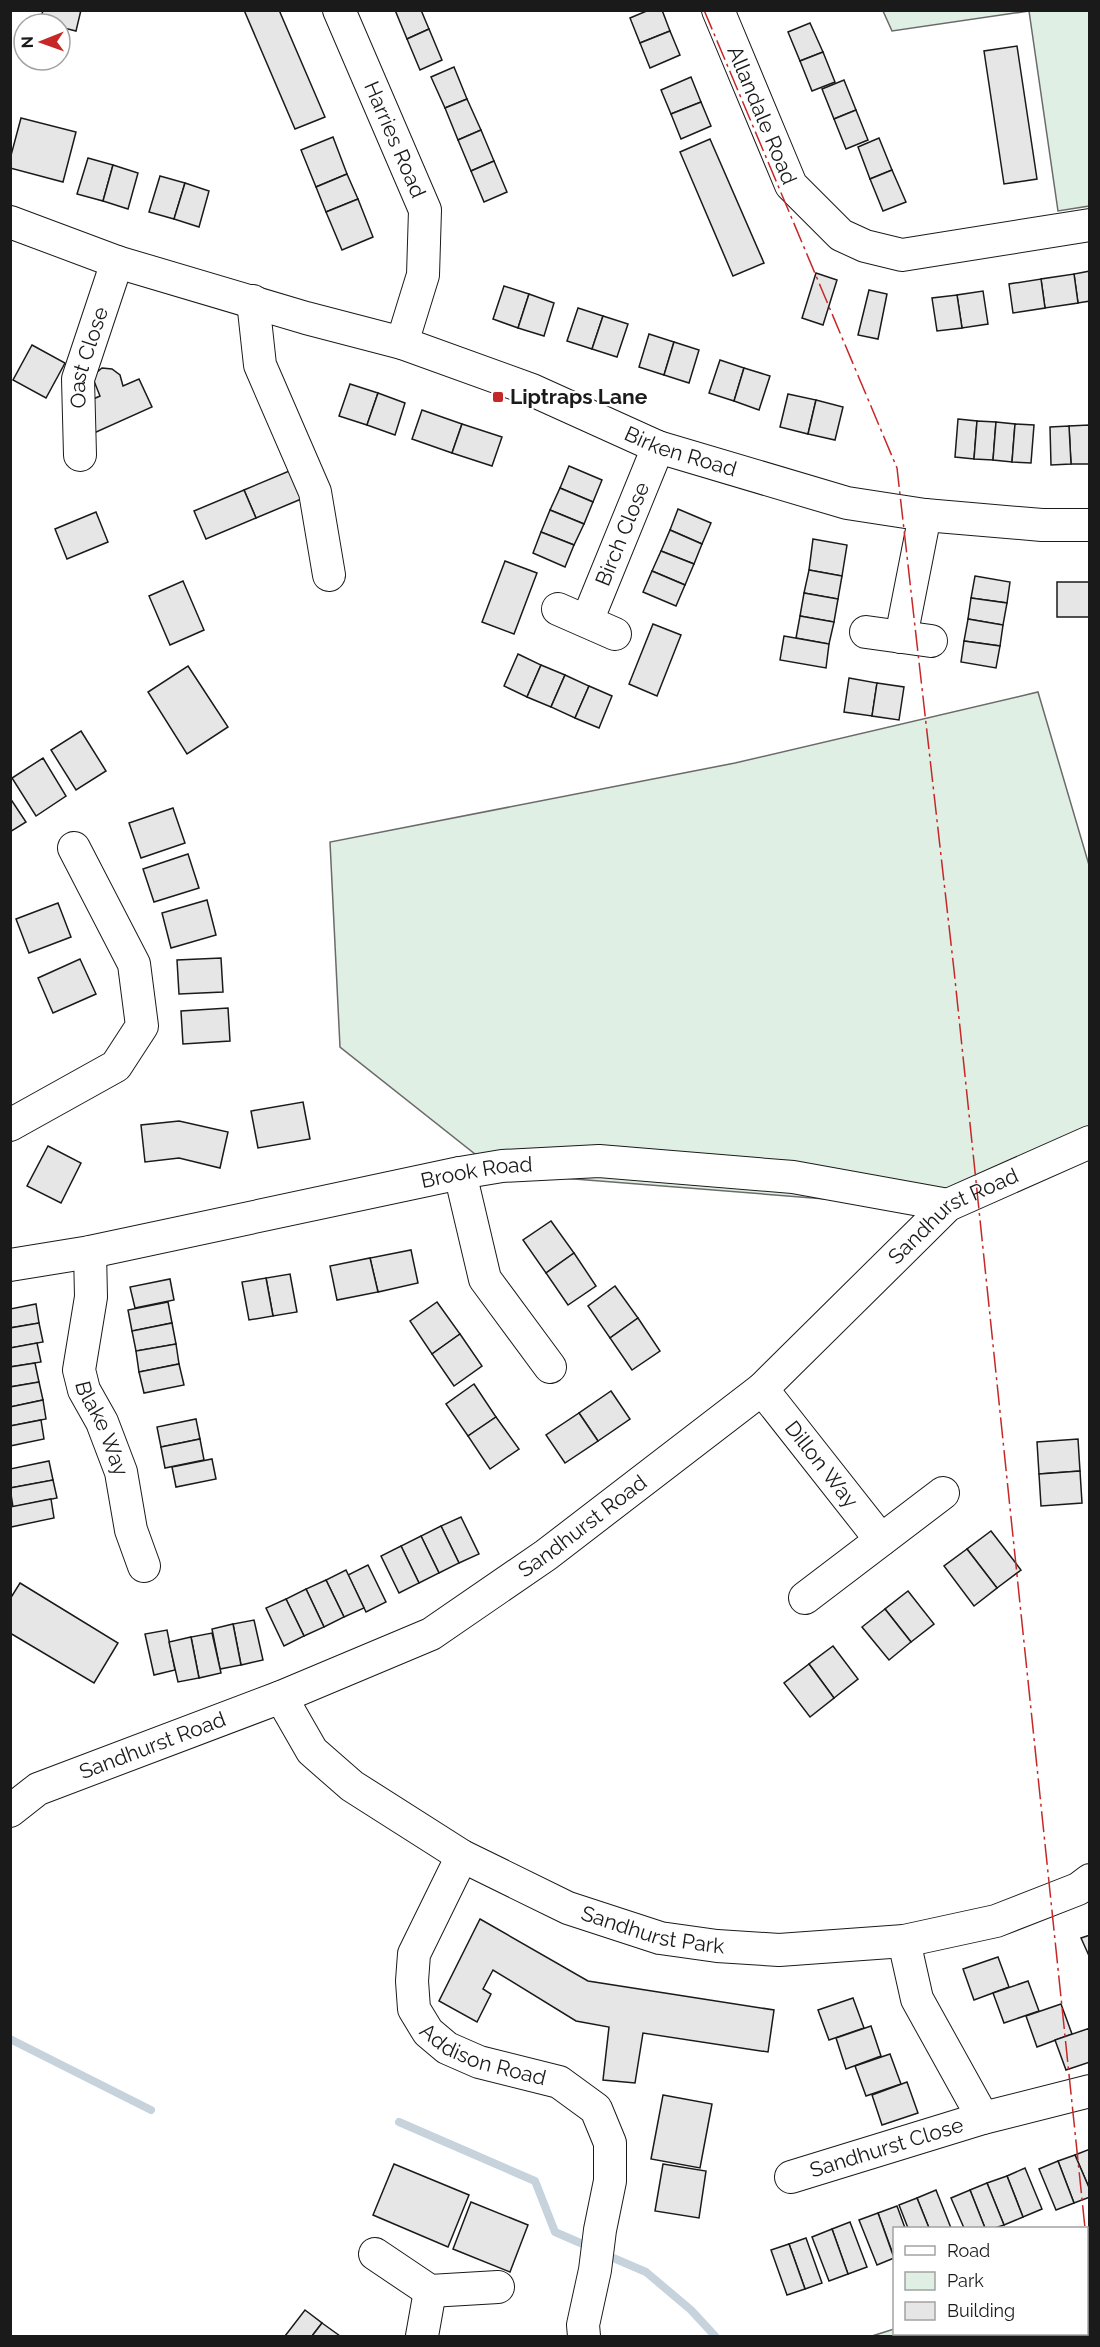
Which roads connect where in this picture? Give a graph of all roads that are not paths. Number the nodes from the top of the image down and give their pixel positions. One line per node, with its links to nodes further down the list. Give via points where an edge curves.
1 (339, 10): 7 (street, Harries Road, via 425,210 423,275)
2 (718, 10): 4 (street, Allandale Road, via 791,185 841,235 902,255)
3 (10, 222): 5 (street)
4 (1089, 225)
5 (117, 262): 6 (street); 9 (street, Oast Close, via 78,379)
6 (253, 301): 7 (street, Birken Road); 12 (street, via 260,366 315,492)
7 (402, 343): 8 (street, Birken Road, via 532,390)
8 (658, 447): 10 (street, Birken Road, via 847,503); 13 (street, Birch Close, via 601,628)
9 (80, 455)
10 (925, 515): 11 (street, Birken Road); 15 (street)
11 (1089, 525)
12 (329, 575)
13 (558, 609)
14 (866, 632): 15 (street)
15 (901, 637): 16 (street)
16 (932, 641)
17 (74, 848): 18 (street, via 134,964 142,1026 116,1066)
18 (10, 1125)
19 (1089, 1142): 21 (street, Sandhurst Road)
20 (460, 1173): 21 (street, Brook Road, via 502,1166 599,1161 793,1176); 22 (street, Brook Road); 24 (street, via 485,1279)
21 (948, 1205): 25 (street, Sandhurst Road)
22 (90, 1252): 23 (street, Brook Road); 28 (street, Blake Way, via 92,1297 79,1370 121,1472 131,1530)
23 (10, 1265)
24 (550, 1367)
25 (762, 1389): 27 (street, Dillon Way); 30 (street, Sandhurst Road, via 546,1555 431,1634)
26 (943, 1493): 27 (street)
27 (881, 1540): 29 (street)
28 (144, 1566)
29 (805, 1598)
30 (281, 1697): 31 (street, Sandhurst Road, via 39,1789); 32 (street, Sandhurst Park, via 312,1751 352,1786)
31 (10, 1811)
32 (462, 1856): 34 (street, Sandhurst Park, via 568,1908 660,1938 779,1950); 42 (street, Addison Road, via 414,1954 414,2009 428,2032 447,2049 479,2062 559,2082 596,2109 610,2143 610,2181)
33 (1089, 1880): 34 (street, Sandhurst Park, via 1078,1889 996,1921)
34 (904, 1941): 36 (street, Sandhurst Close, via 918,1999)
35 (1089, 2091): 36 (street, Sandhurst Close)
36 (984, 2118): 37 (street, Sandhurst Close)
37 (791, 2177)
38 (375, 2254): 40 (street)
39 (498, 2287): 40 (street)
40 (430, 2291): 41 (street)
41 (422, 2337)
42 (584, 2337)

